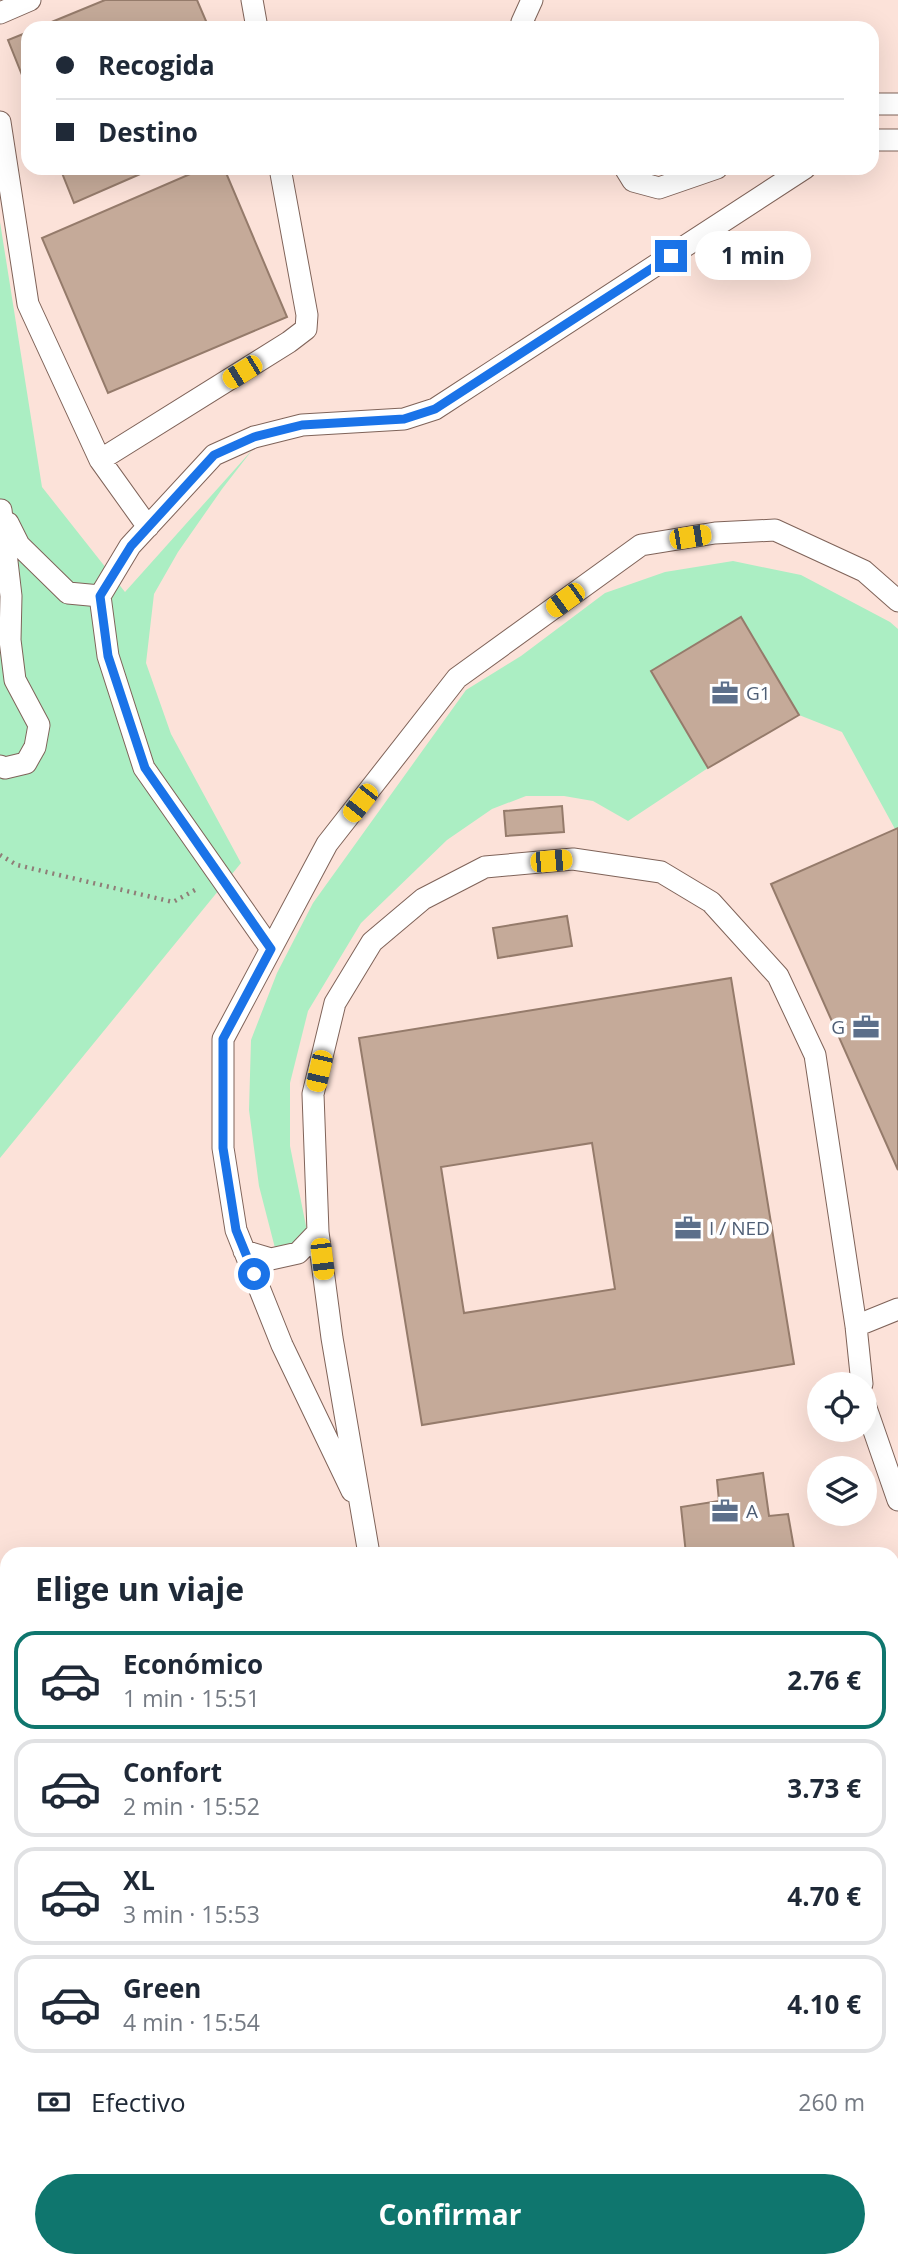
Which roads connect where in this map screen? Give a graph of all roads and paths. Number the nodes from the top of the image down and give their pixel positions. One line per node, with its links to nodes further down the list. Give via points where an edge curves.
1 (30, 0): 4 (lane)
2 (252, 0): 5 (lane)
3 (531, 0): 6 (lane)
4 (0, 13)
5 (256, 21)
6 (522, 21)
7 (879, 104): 8 (lane)
8 (898, 104)
9 (0, 122): 16 (lane, via 29,304)
10 (879, 140): 11 (lane)
11 (898, 140)
12 (281, 175): 16 (lane, via 306,329)
13 (629, 175): 14 (lane, via 633,181 659,188)
14 (697, 175)
15 (794, 175): 18 (lane, via 435,409 404,419 302,425 254,437 214,455)
16 (100, 460): 18 (lane)
17 (1, 506): 19 (lane, via 19,545 68,593); 21 (lane, via 11,596)
18 (148, 527): 19 (lane)
19 (100, 596): 25 (lane, via 108,656 145,768)
20 (898, 601): 26 (lane, via 864,571 775,530 715,533 641,545 457,678 327,844)
21 (10, 640): 22 (lane); 23 (lane, via 15,680 39,725 35,747 26,762)
22 (0, 666)
23 (0, 766)
24 (0, 855): 25 (path, via 17,865 173,902)
25 (220, 876): 26 (lane)
26 (271, 949): 28 (lane, via 223,1039 223,1148 236,1230)
27 (318, 1232): 28 (lane, via 298,1253 271,1259); 30 (lane, via 313,1094 335,1003 372,942 423,899 485,867 573,859 662,872 711,902 778,976 815,1055); 34 (lane)
28 (244, 1251): 34 (lane, via 282,1345)
29 (898, 1309): 30 (lane)
30 (856, 1326): 31 (lane)
31 (861, 1372)
32 (877, 1439): 33 (lane)
33 (898, 1500)
34 (364, 1514): 35 (lane)
35 (368, 1547)

